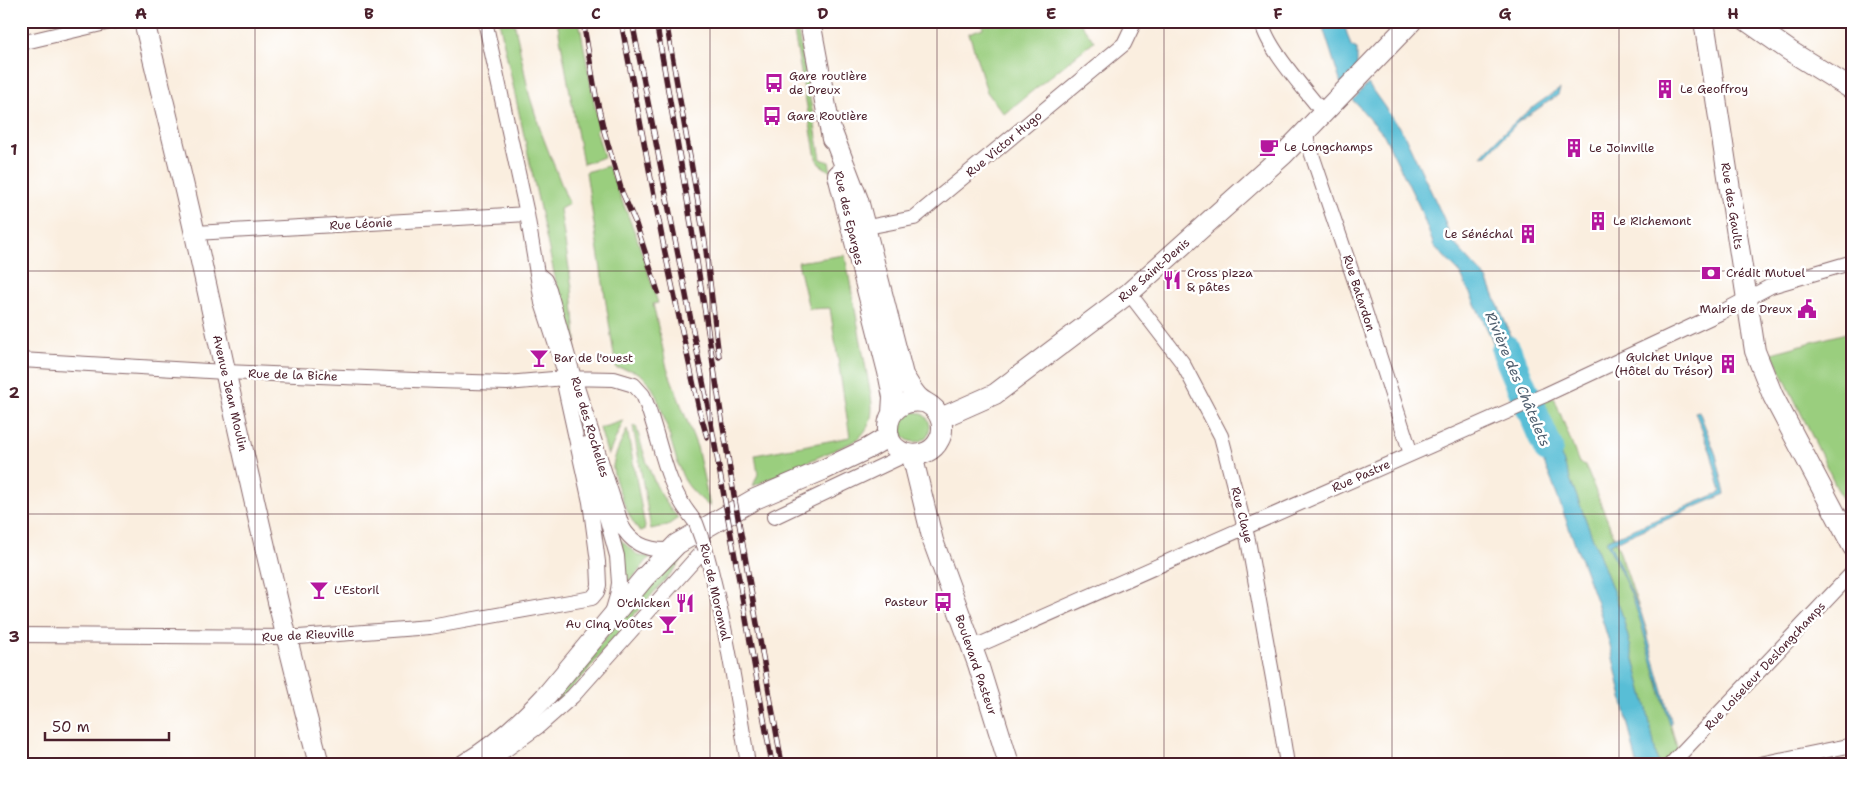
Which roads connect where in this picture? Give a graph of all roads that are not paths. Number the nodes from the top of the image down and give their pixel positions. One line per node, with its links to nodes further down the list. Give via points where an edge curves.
1 (114, 21): 10 (street)
2 (144, 21): 16 (street, Avenue Jean Moulin)
3 (485, 21): 14 (street, Rue des Rochelles)
4 (810, 21): 15 (street, Rue des Eparges, via 839,184)
5 (1135, 21): 15 (street, Rue Victor Hugo, via 1124,44 914,218)
6 (1262, 21): 12 (street, via 1272,46)
7 (1412, 21): 12 (street, Rue Saint-Denis)
8 (1704, 21): 19 (street, Rue des Gaults)
9 (1747, 21): 11 (street, via 1790,52)
10 (21, 43)
11 (1853, 90)
12 (1324, 114): 13 (street, Rue Saint-Denis)
13 (1305, 134): 18 (street, Rue Saint-Denis); 29 (street, Rue Batardon, via 1364,304)
14 (527, 214): 16 (street, Rue Léonie); 22 (street, Rue des Rochelles, via 538,272 549,289)
15 (858, 229): 23 (street, via 901,369); 24 (street, Rue des Eparges, via 890,380)
16 (194, 233): 21 (street, Avenue Jean Moulin)
17 (1853, 262): 19 (street, Rue Pastre, via 1771,286)
18 (1129, 293): 25 (street, Rue Saint-Denis, via 995,394); 31 (street, Rue Claye, via 1182,362 1222,436)
19 (1746, 298): 29 (street, Rue Pastre, via 1545,395); 32 (street, Rue des Gaults, via 1755,351 1772,396)
20 (21, 360): 21 (street, Rue de la Biche)
21 (233, 372): 22 (street, Rue de la Biche, via 507,383); 40 (street, Avenue Jean Moulin)
22 (570, 378): 33 (street, Rue de Moronval, bridge, via 614,379 629,382 638,389 648,406 675,490); 34 (street, Rue des Rochelles, via 626,533 641,546); 37 (street, Rue des Rochelles, via 565,388 590,502 598,562 599,585); 38 (street, Rue des Rochelles, via 570,388 617,556 619,583)
23 (923, 402): 24 (street, via 907,402); 25 (street, via 937,411)
24 (892, 413): 26 (street)
25 (941, 418): 27 (street, via 940,440)
26 (889, 436): 28 (street, via 897,448); 34 (street, via 748,502)
27 (932, 449): 28 (street, via 926,453); 35 (street, Boulevard Pasteur, via 930,496)
28 (909, 454): 30 (street); 35 (street, Boulevard Pasteur)
29 (1411, 454): 31 (street, Rue Pastre)
30 (774, 517)
31 (1245, 527): 41 (street, Rue Pastre); 49 (street, Rue Claye)
32 (1853, 547)
33 (705, 548): 46 (street, via 573,696 539,726); 47 (street, Rue de Moronval)
34 (670, 550): 38 (street)
35 (942, 566): 41 (street, Boulevard Pasteur)
36 (1853, 572): 43 (street, Rue Loiseleur Deslongchamps)
37 (592, 598): 40 (street, Rue de Rieuville, via 430,627)
38 (610, 618): 45 (street, via 527,716)
39 (21, 635): 40 (street, Rue de Rieuville)
40 (286, 637): 44 (street, Avenue Jean Moulin)
41 (972, 648): 48 (street, Boulevard Pasteur)
42 (1853, 745): 50 (street)
43 (1678, 762)
44 (319, 764)
45 (465, 764)
46 (486, 764)
47 (748, 764)
48 (1009, 764)
49 (1287, 764)
50 (1760, 764)

